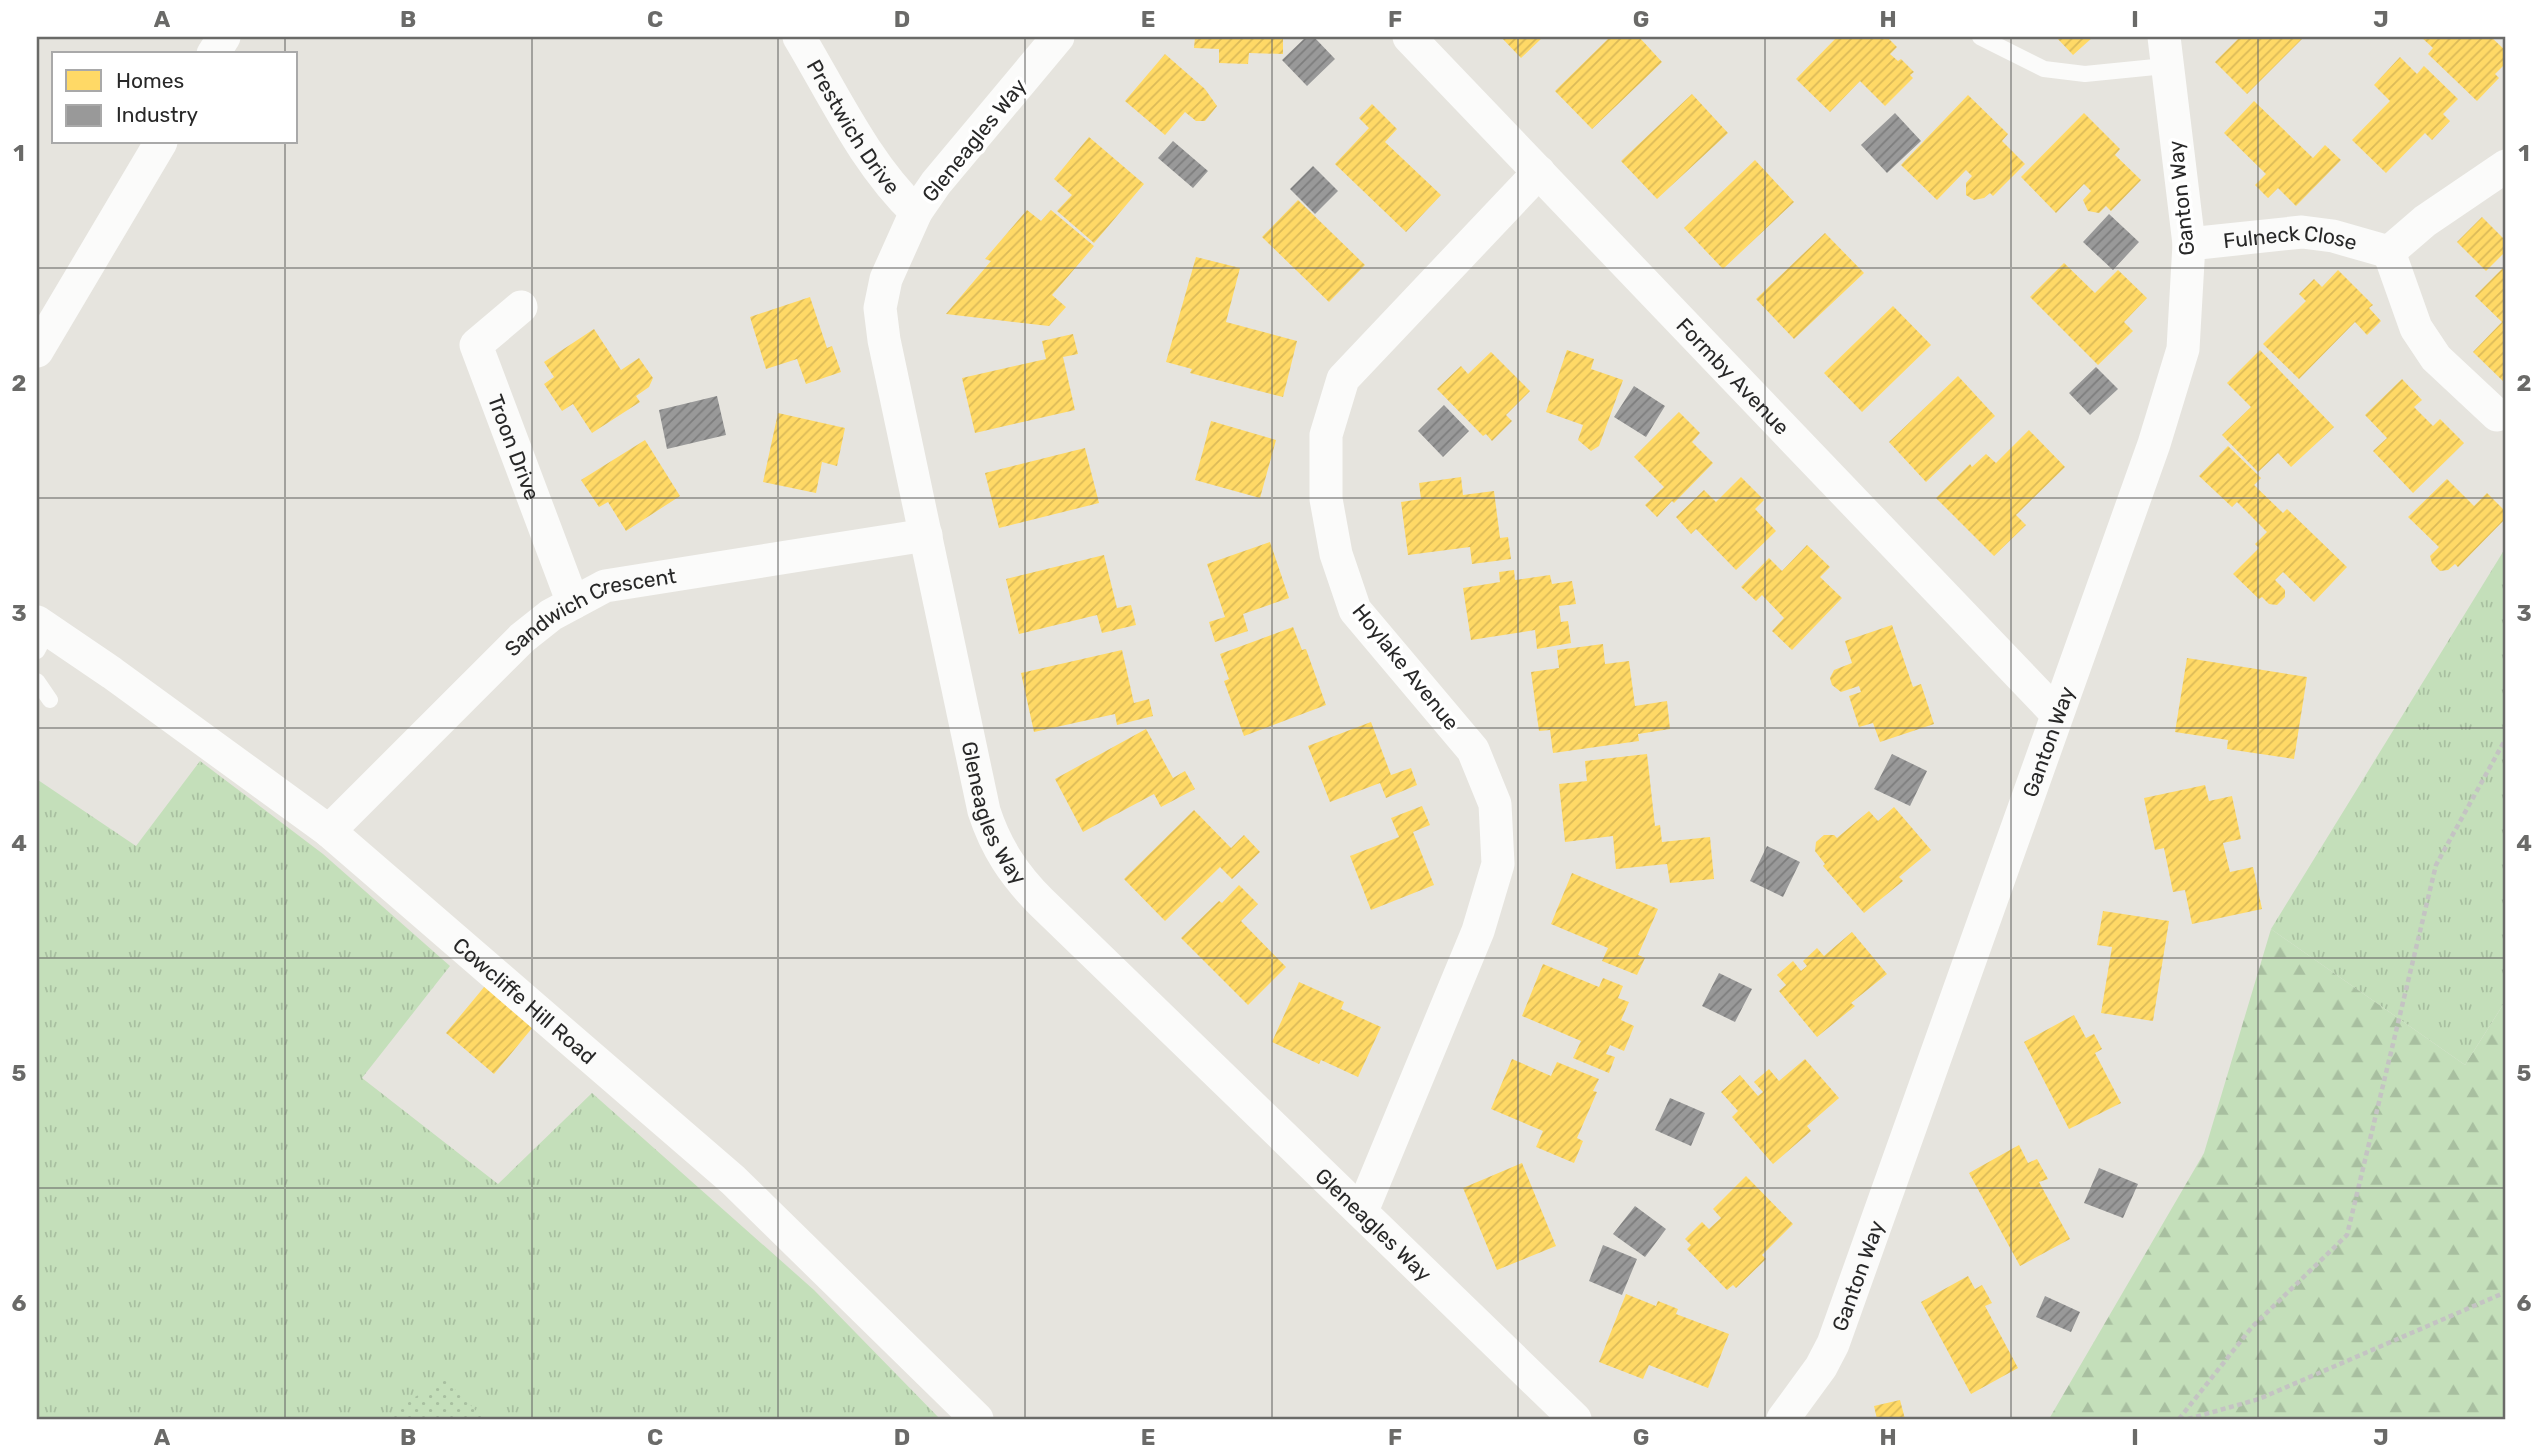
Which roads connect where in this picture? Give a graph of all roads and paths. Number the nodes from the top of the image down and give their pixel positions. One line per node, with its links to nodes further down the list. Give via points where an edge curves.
1 (224, 37): 7 (street)
2 (799, 37): 11 (street, Prestwich Drive, via 874,163)
3 (1058, 37): 11 (street, Gleneagles Way)
4 (1409, 37): 10 (street, Formby Avenue)
5 (1980, 37): 6 (lane, via 2044,69 2085,74)
6 (2164, 51): 12 (street, Ganton Way)
7 (214, 52)
8 (160, 144): 15 (street)
9 (2506, 166): 13 (street, via 2425,221)
10 (1539, 172): 22 (street, Formby Avenue); 25 (street, Hoylake Avenue, via 1343,379 1326,435 1326,499 1336,554 1354,610 1473,750 1495,804 1499,864 1478,931)
11 (916, 212): 17 (street, Gleneagles Way, via 886,279 880,308)
12 (2189, 243): 13 (street, Fulneck Close, via 2302,232); 22 (street, Ganton Way, via 2183,349 2154,444)
13 (2389, 252): 16 (street, via 2416,328 2437,358)
14 (521, 307): 18 (street, Troon Drive, via 476,345)
15 (37, 351)
16 (2497, 415)
17 (926, 535): 18 (street, Sandwich Crescent, via 605,586); 25 (street, Gleneagles Way, via 984,811 1005,860 1041,902)
18 (573, 603): 24 (street, Sandwich Crescent, via 522,638)
19 (41, 634): 24 (street, Cowcliffe Hill Road, via 112,673)
20 (37, 681): 21 (lane)
21 (50, 700)
22 (2057, 715): 29 (street, Ganton Way, via 1833,1345)
23 (2506, 738): 30 (path, via 2436,864 2347,1235 2252,1327)
24 (329, 831): 27 (street, Cowcliffe Hill Road, via 733,1180)
25 (1362, 1212): 28 (street, Gleneagles Way)
26 (2506, 1292): 31 (path, via 2259,1399)
27 (977, 1419)
28 (1575, 1419)
29 (1783, 1419)
30 (2179, 1419)
31 (2188, 1419)

